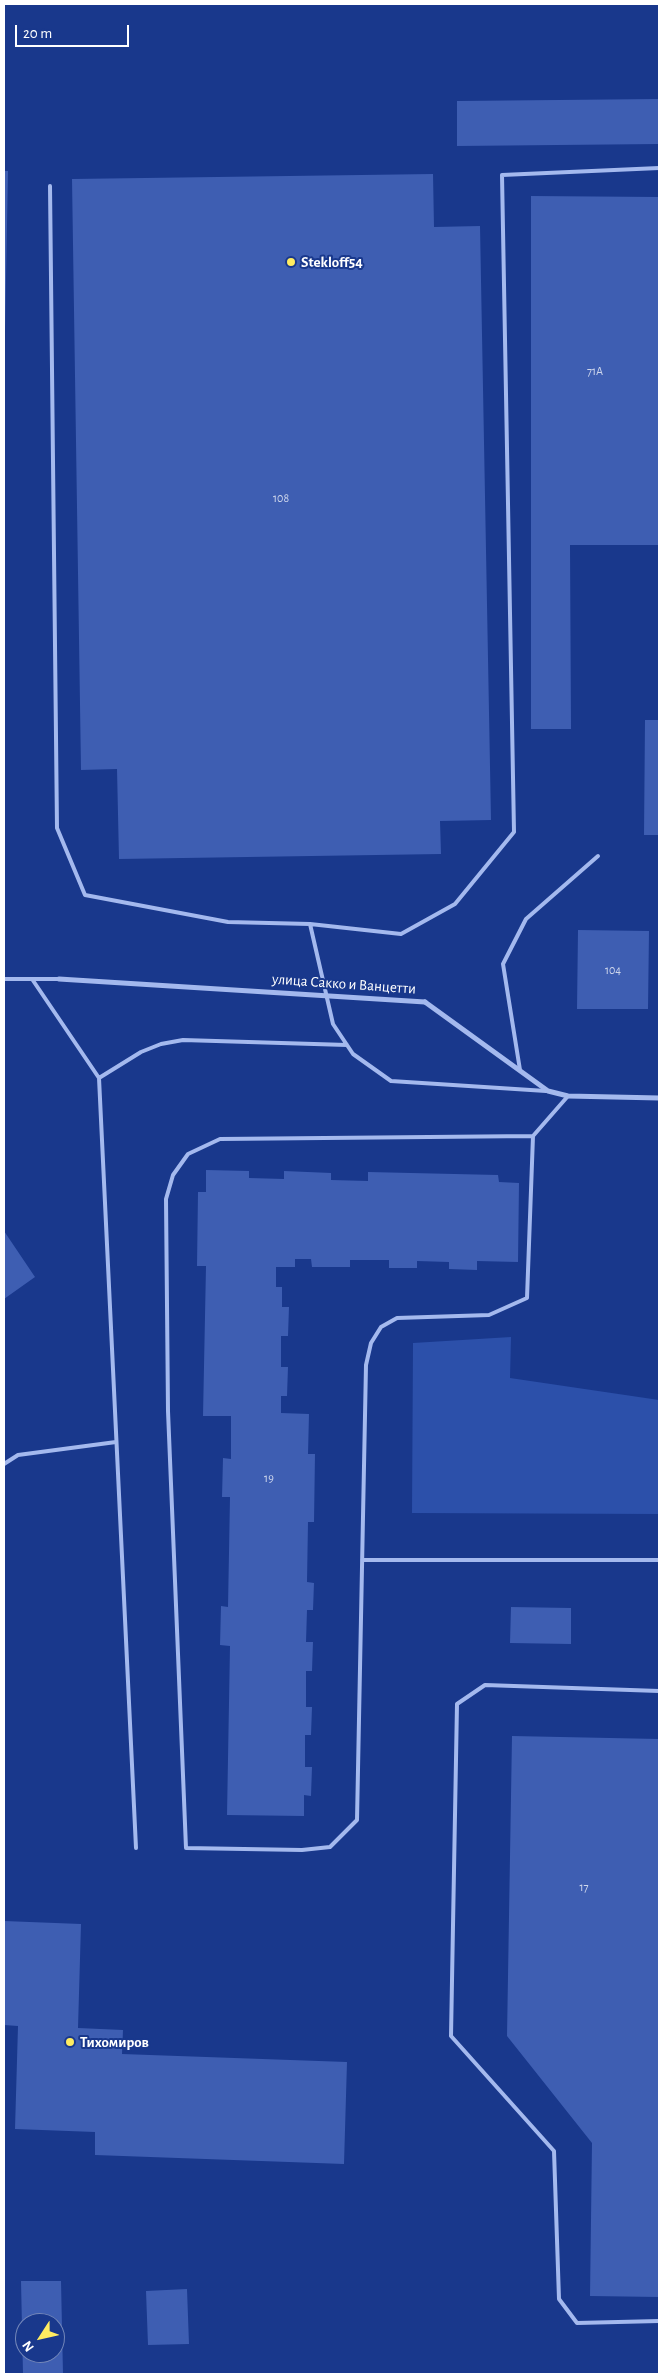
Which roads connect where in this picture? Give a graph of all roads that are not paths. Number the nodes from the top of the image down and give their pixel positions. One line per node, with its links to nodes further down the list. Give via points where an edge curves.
1 (659, 168): 4 (lane, via 502,174 514,832 455,904 401,934)
2 (50, 186): 4 (lane, via 56,828 85,895 228,922)
3 (598, 856): 9 (lane, via 526,919 503,964)
4 (310, 924): 8 (lane, via 333,1024)
5 (4, 979): 6 (lane)
6 (32, 979): 7 (lane); 10 (lane)
7 (59, 979): 9 (street, улица Сакко и Ванцетти, bridge, via 425,1002)
8 (347, 1045): 10 (lane, via 183,1040 141,1052); 11 (lane, via 353,1054 391,1081)
9 (520, 1070): 11 (street, улица Сакко и Ванцетти)
10 (99, 1078): 15 (lane)
11 (548, 1091): 12 (street, улица Сакко и Ванцетти)
12 (568, 1096): 13 (street, улица Сакко и Ванцетти); 14 (lane)
13 (659, 1098)
14 (533, 1136): 17 (lane, via 527,1298 489,1315 397,1318 381,1327 372,1343 366,1365); 17 (lane, via 220,1139 188,1154 173,1175 166,1199 168,1410 186,1848 302,1850 330,1847 357,1820)
15 (116, 1442): 16 (lane, via 18,1455); 20 (lane)
16 (4, 1464)
17 (362, 1560): 18 (lane)
18 (659, 1560)
19 (659, 1691): 21 (lane, via 486,1685 457,1704 452,2036 554,2151 559,2299 577,2323)
20 (136, 1848)
21 (659, 2321)

